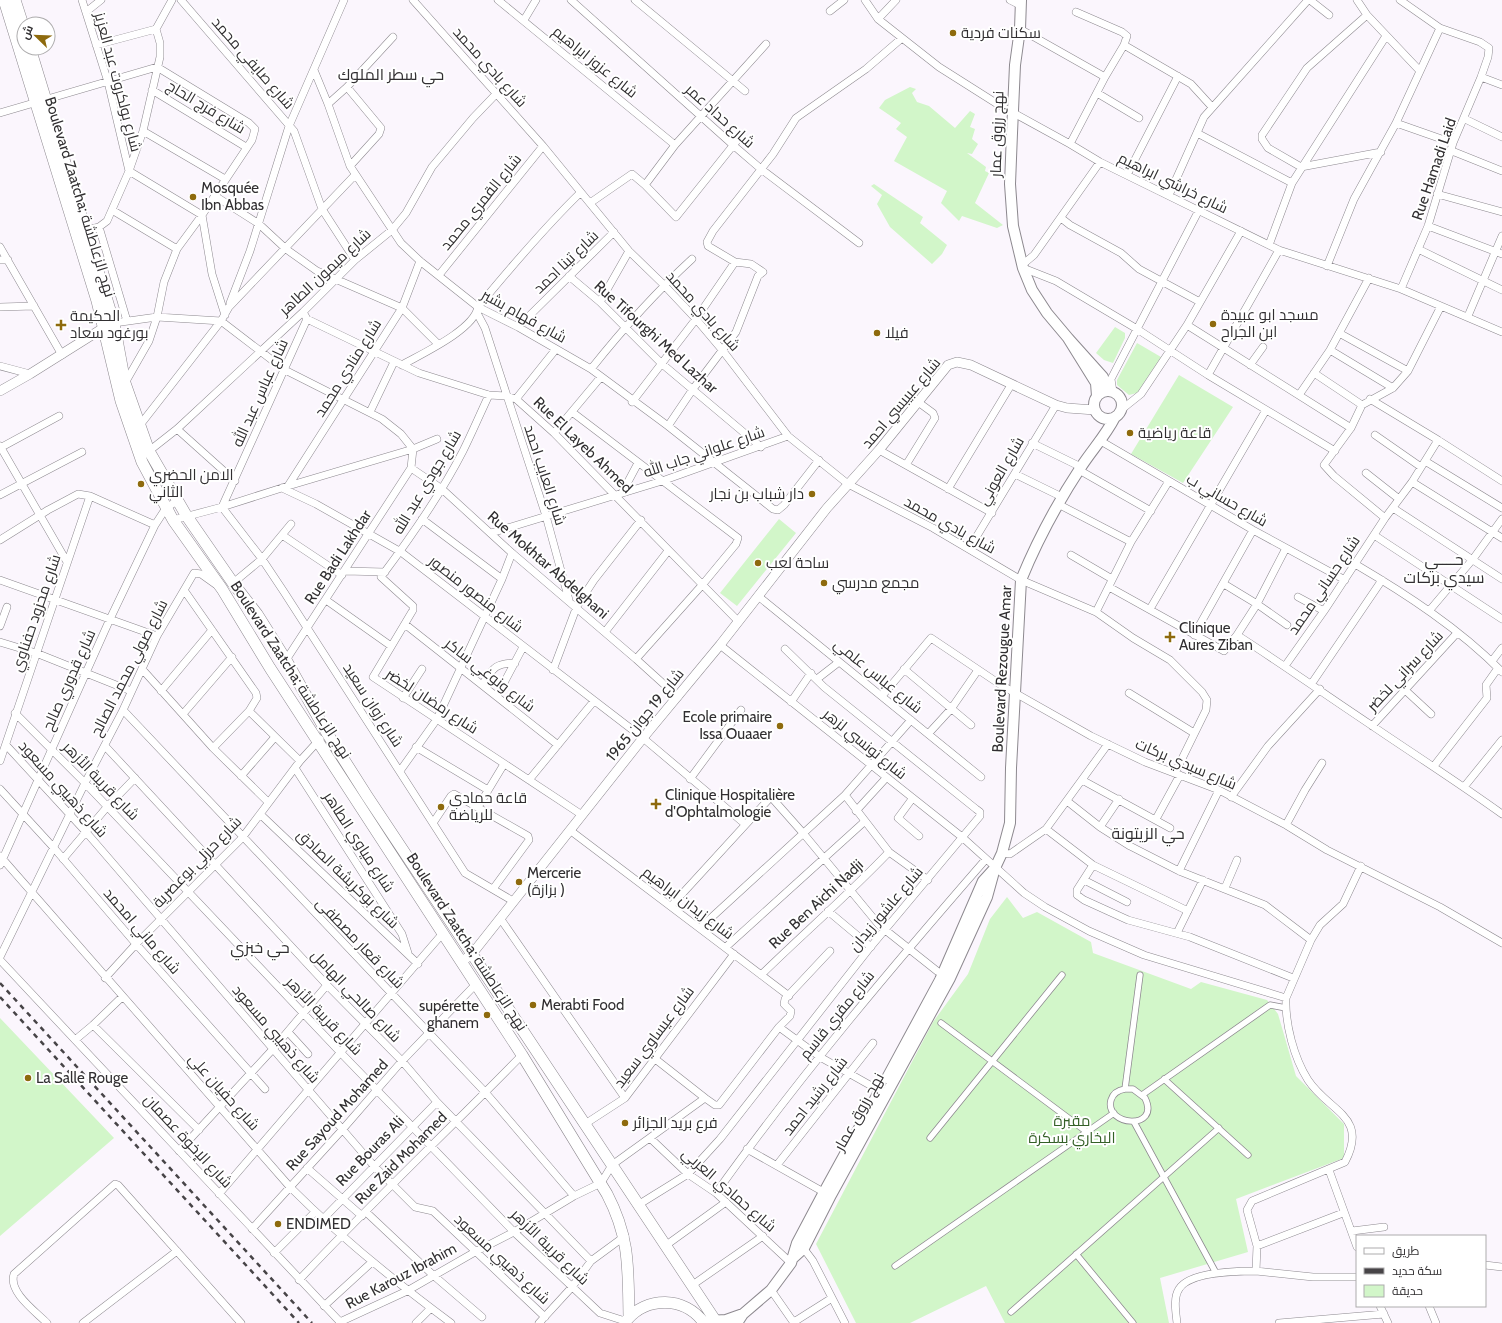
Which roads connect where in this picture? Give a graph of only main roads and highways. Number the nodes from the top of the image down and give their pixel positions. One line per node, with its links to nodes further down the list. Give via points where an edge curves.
1 (4, 0): 14 (main road, Boulevard Zaatcha; نهج الزعاطشة, via 103,327 130,430 142,462 173,520 222,589 522,1055 616,1210 628,1262)
2 (15, 0): 4 (main road)
3 (1021, 3): 6 (main road, نهج رزوق عمار, via 1015,65 1010,184 1013,226 1022,266 1032,290 1046,314 1103,377)
4 (20, 16)
5 (33, 56): 12 (main road, Boulevard Zaatcha; نهج الزعاطشة, via 114,323 125,383 148,451 186,515 232,583 257,614 327,733)
6 (1105, 393): 7 (main road, via 1094,403); 8 (main road, via 1119,397)
7 (1097, 413): 8 (main road, via 1107,419); 9 (main road, via 1102,428)
8 (1118, 413): 9 (main road, Boulevard Rezougue Amar)
9 (1099, 440): 10 (main road, Boulevard Rezougue Amar, via 1060,501 1021,580 1010,823 1002,853)
10 (993, 867): 11 (main road, Boulevard Rezougue Amar, via 978,890); 11 (main road, Boulevard Rezougue Amar, via 987,897)
11 (946, 976): 13 (main road, نهج رزوق عمار, via 792,1260 772,1290)
12 (691, 1286): 15 (main road); 16 (main road, Boulevard Zaatcha; نهج الزعاطشة)
13 (743, 1314): 16 (main road); 17 (main road)
14 (626, 1320): 15 (main road, via 651,1303 664,1302 690,1309)
15 (702, 1321): 16 (main road)
16 (716, 1322)
17 (737, 1323)

